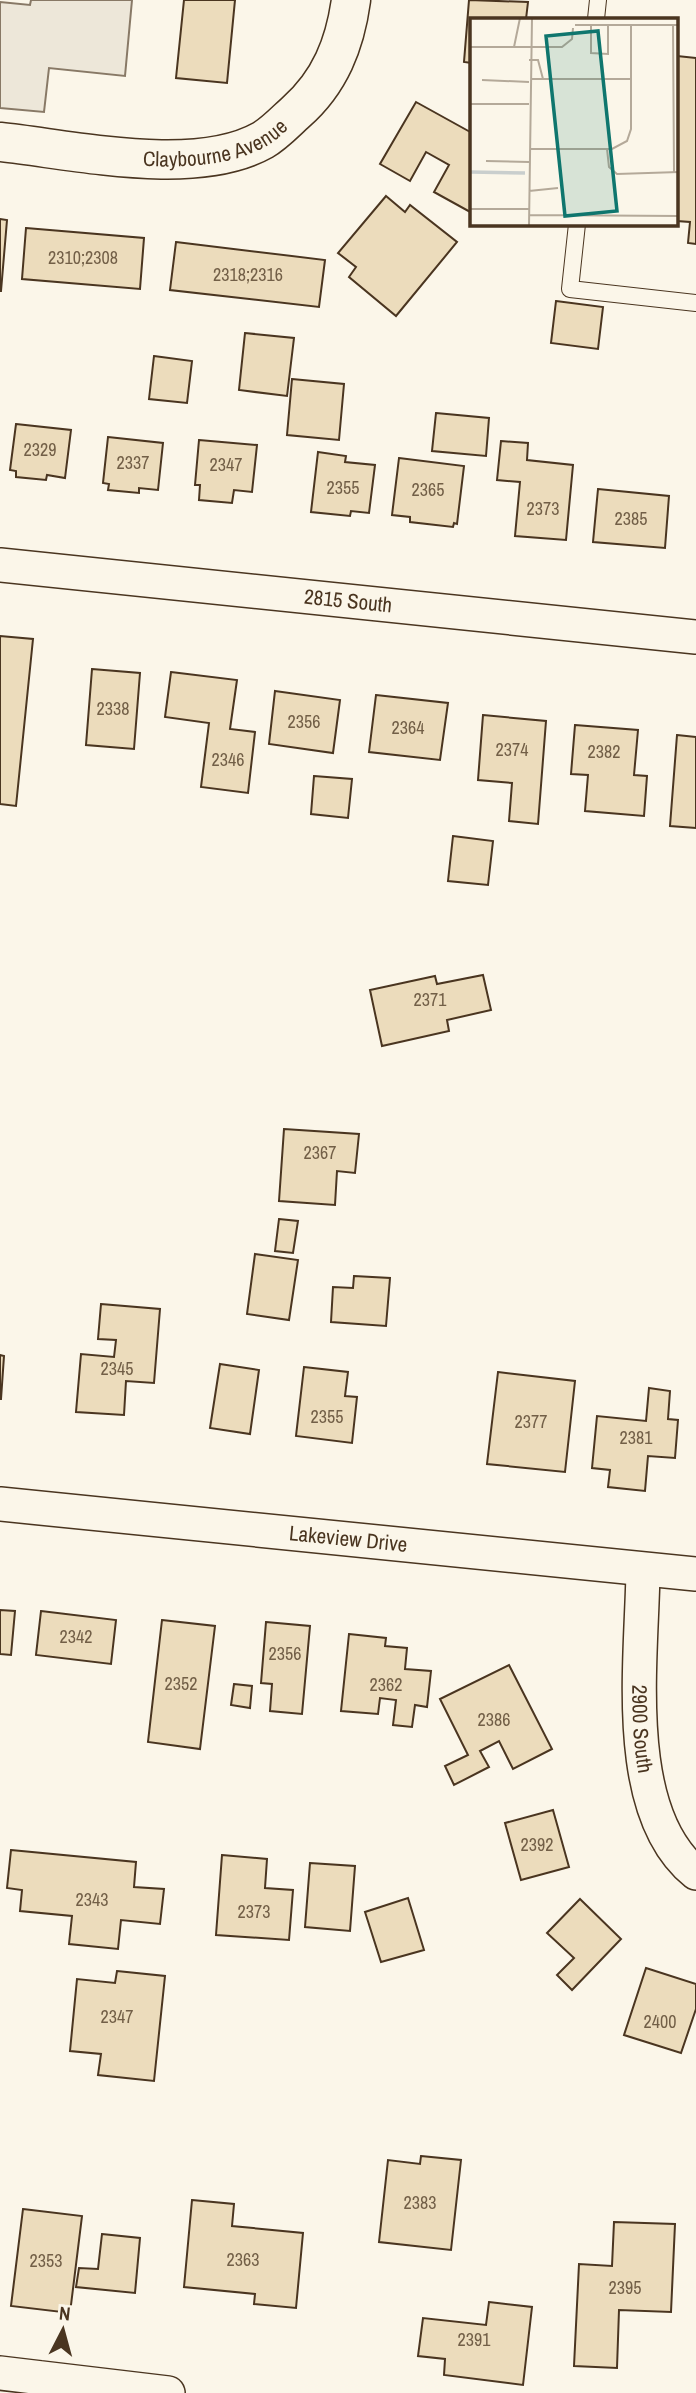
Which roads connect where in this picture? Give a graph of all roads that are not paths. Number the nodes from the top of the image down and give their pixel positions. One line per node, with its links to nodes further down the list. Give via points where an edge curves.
1 (351, 0): 4 (street, Claybourne Avenue, via 348,29 332,69 305,103 264,139 225,155 188,160)
2 (598, 0): 3 (lane)
3 (596, 18)
4 (0, 142)
5 (577, 226): 6 (lane, via 570,289)
6 (696, 303)
7 (0, 565): 8 (street, 2815 South)
8 (696, 637)
9 (0, 1504): 10 (street, Lakeview Drive)
10 (643, 1570): 11 (street, Lakeview Drive); 12 (street, 2900 South, via 643,1769 650,1804 666,1838)
11 (696, 1574)
12 (696, 1873)
13 (0, 2373): 14 (street)
14 (168, 2393)

